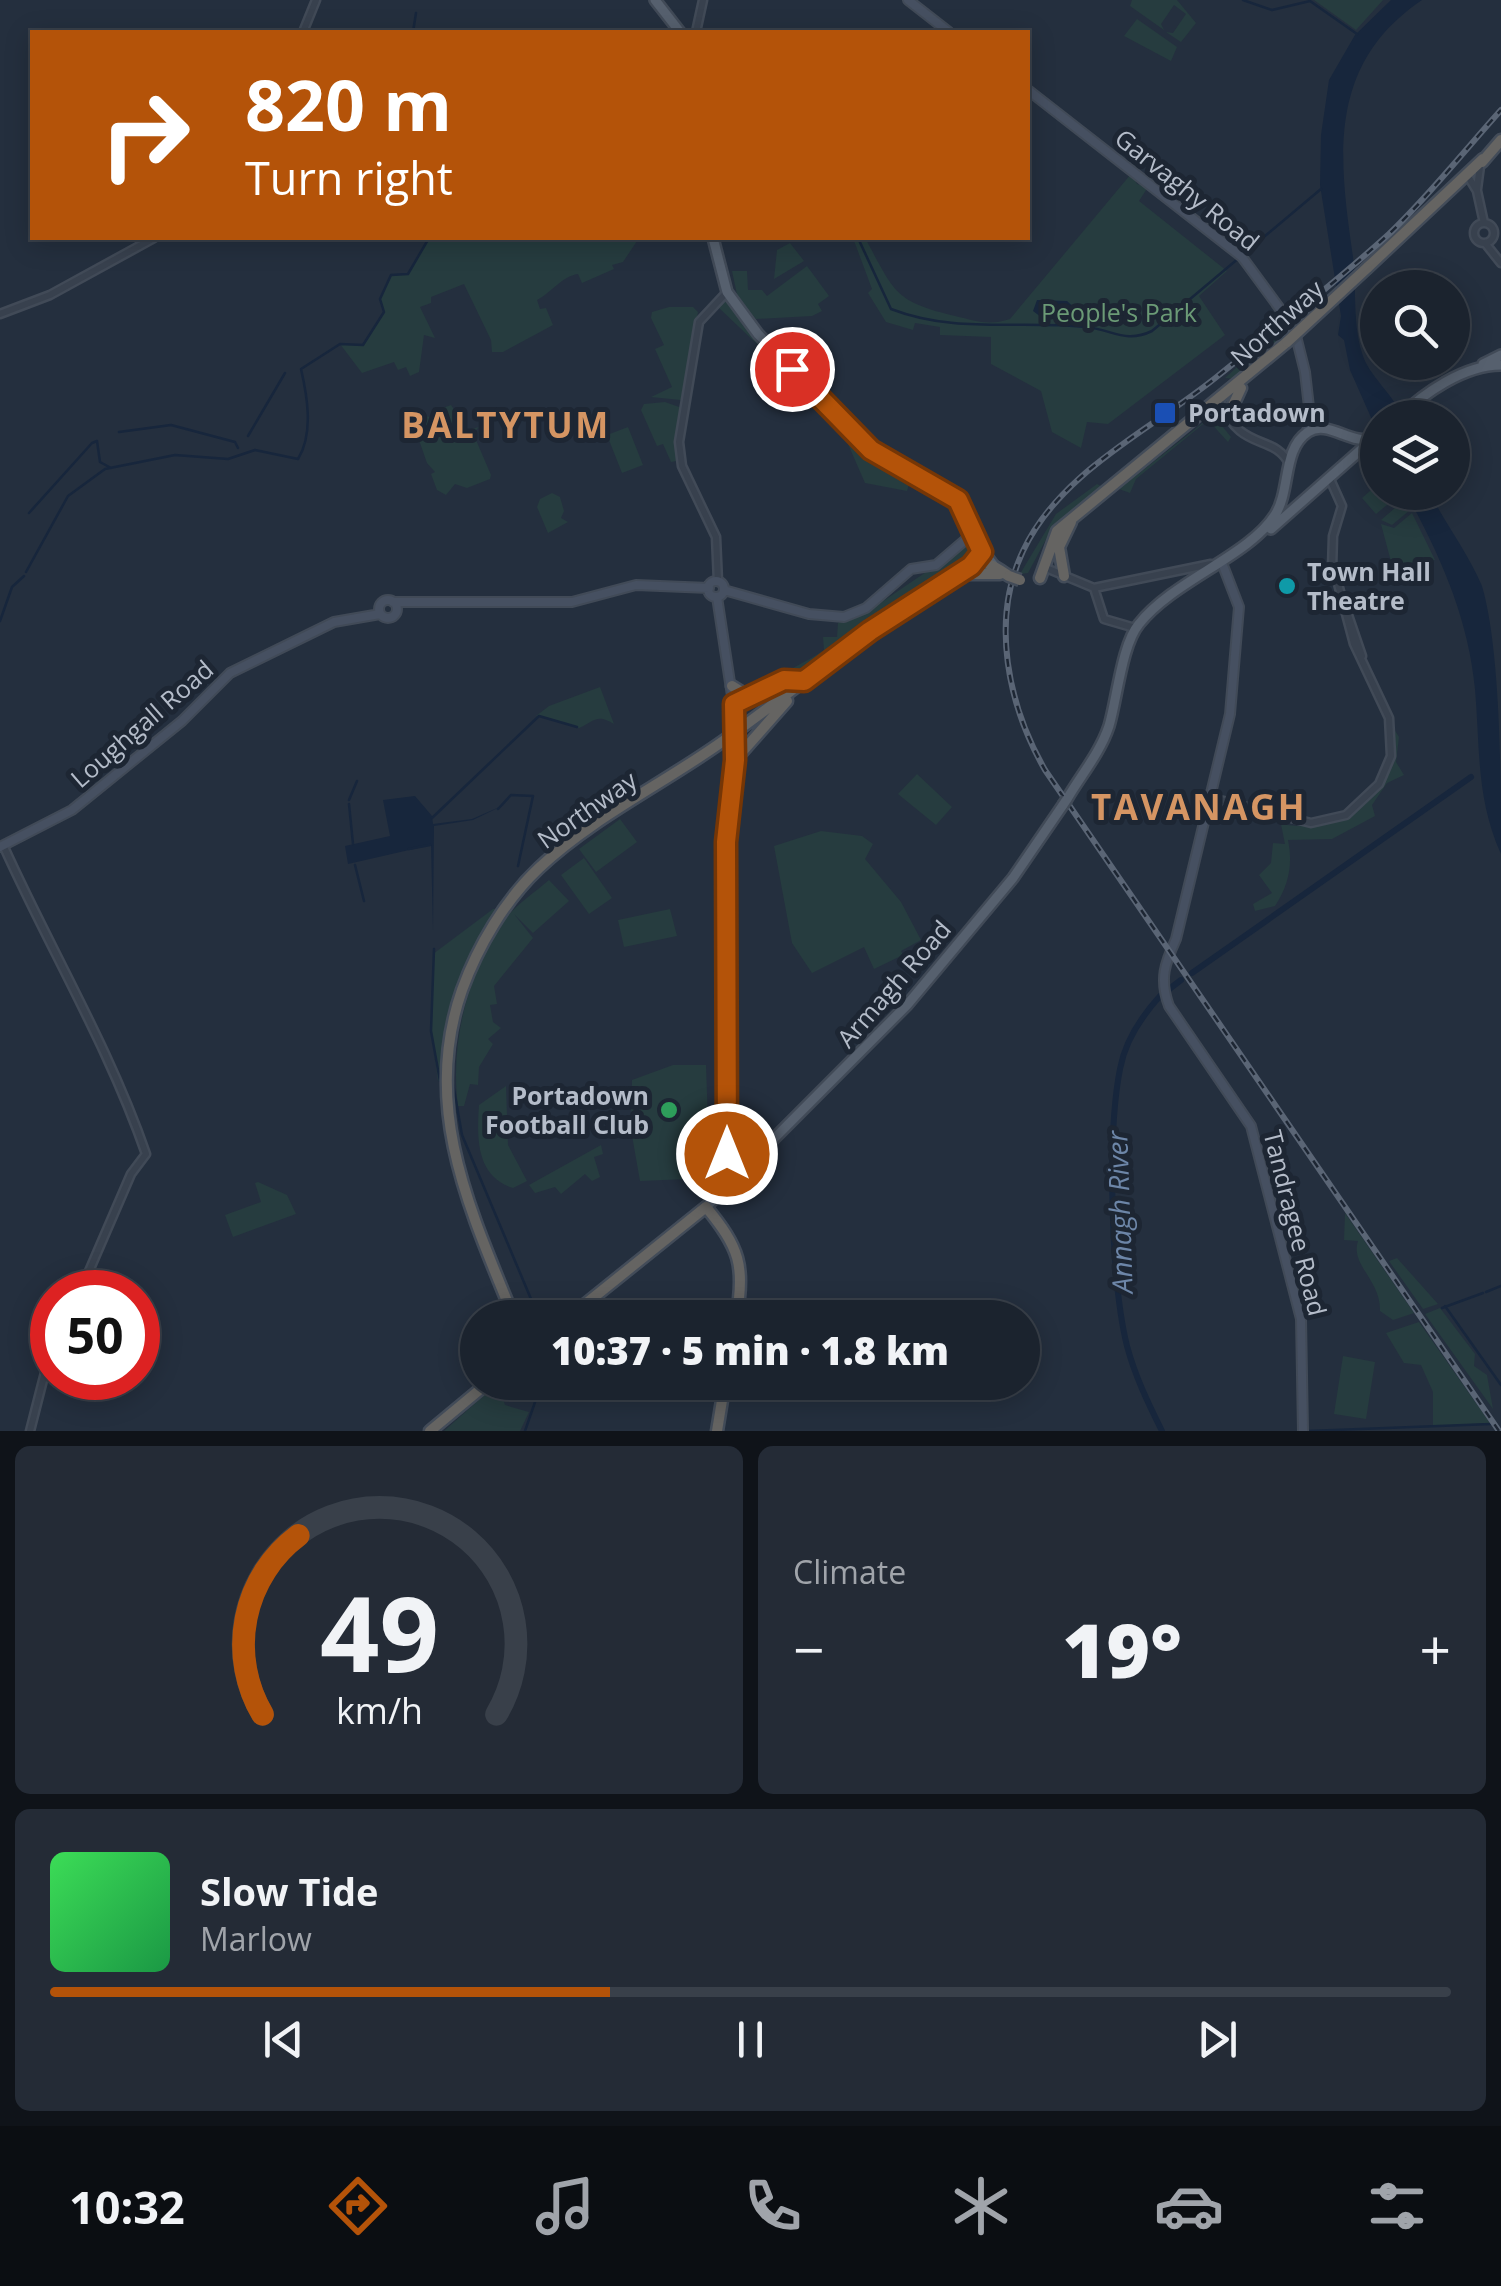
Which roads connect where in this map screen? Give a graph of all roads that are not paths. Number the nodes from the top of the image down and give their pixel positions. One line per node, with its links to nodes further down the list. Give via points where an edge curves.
1 (316, 0): 5 (street)
2 (654, 0): 6 (main road)
3 (702, 0): 7 (street)
4 (908, 0): 8 (main road)
5 (304, 30)
6 (678, 30)
7 (696, 30)
8 (949, 30)
9 (1030, 92): 21 (main road, Garvaghy Road, via 1239,254 1285,312)
10 (1501, 140): 11 (highway, Northway)
11 (1481, 163): 12 (highway, Northway); 13 (street)
12 (1468, 174): 13 (street); 21 (highway, Northway, bridge)
13 (1477, 190): 14 (street)
14 (1481, 224): 17 (street, via 1494,229); 17 (street, via 1474,236)
15 (150, 240): 20 (street, via 50,296)
16 (714, 240): 19 (main road)
17 (1488, 242): 18 (street)
18 (1501, 263)
19 (727, 292): 47 (main road, via 758,334 871,450 958,500); 55 (street, via 699,322 679,442 685,472 716,536)
20 (0, 314)
21 (1293, 342): 24 (highway, Northway); 29 (main road)
22 (1498, 364): 23 (main road); 23 (main road)
23 (1472, 370): 26 (main road)
24 (1241, 384): 25 (highway, Northway); 28 (highway)
25 (1221, 400): 27 (highway, Northway); 28 (street)
26 (1424, 400)
27 (1206, 412): 28 (street); 46 (highway, Northway)
28 (1228, 415): 34 (street, via 1232,428)
29 (1310, 416): 30 (main road); 31 (main road)
30 (1322, 428): 31 (main road); 32 (main road)
31 (1307, 432): 35 (main road)
32 (1345, 437): 33 (main road); 37 (main road)
33 (1360, 437)
34 (1273, 448): 35 (street); 38 (street)
35 (1290, 448): 38 (main road)
36 (1360, 450): 37 (main road)
37 (1347, 460): 39 (main road)
38 (1290, 466): 42 (main road)
39 (1329, 476): 40 (main road); 41 (street)
40 (1317, 487): 41 (street); 43 (main road)
41 (1332, 489): 57 (street, via 1342,506 1333,565)
42 (1285, 493): 43 (main road); 44 (main road)
43 (1301, 502): 45 (main road)
44 (1280, 507): 45 (main road); 48 (main road)
45 (1291, 512): 48 (main road)
46 (1073, 520): 50 (highway, Northway, via 1052,538); 53 (highway, via 1059,547)
47 (970, 535): 49 (main road); 55 (main road, via 936,565 911,569 866,608 834,618)
48 (1223, 560): 51 (main road); 51 (main road); 67 (main road, via 1239,614 1229,722)
49 (987, 562): 50 (highway, via 1012,577); 52 (highway, Northway); 52 (highway, Northway)
50 (1045, 573): 53 (highway)
51 (1191, 574): 54 (street, via 1170,572); 59 (main road)
52 (957, 575): 61 (highway, Northway)
53 (1066, 577): 54 (street)
54 (1096, 588): 59 (street, via 1104,619)
55 (720, 590): 56 (main road, via 638,585 572,602); 62 (main road)
56 (395, 606): 58 (main road, via 386,600); 58 (main road, via 389,617)
57 (1344, 607): 60 (street); 60 (street)
58 (380, 610): 68 (main road, Loughgall Road, via 327,624 230,673 72,810)
59 (1135, 628): 69 (main road, Armagh Road, via 1107,731 1011,881 907,1006)
60 (1361, 657): 67 (street, via 1392,736 1386,770 1368,799 1346,815 1311,824)
61 (808, 678): 63 (highway, via 784,680); 65 (highway); 72 (highway, Northway, via 552,856 504,910 472,964 450,1036 446,1117 463,1194)
62 (732, 686): 63 (highway); 64 (main road)
63 (749, 696): 64 (highway)
64 (734, 704): 65 (main road, bridge)
65 (739, 744): 66 (highway)
66 (735, 760): 69 (main road, via 726,842 727,1154)
67 (1212, 798): 81 (main road, Tandragee Road, via 1166,957 1164,992 1250,1126 1300,1318)
68 (2, 847): 71 (street, via 74,986 146,1154)
69 (740, 1177): 70 (main road, Armagh Road)
70 (706, 1207): 73 (highway); 74 (highway, via 739,1258)
71 (90, 1270)
72 (507, 1300)
73 (590, 1300)
74 (737, 1300)
75 (38, 1400): 78 (street)
76 (467, 1400): 79 (highway)
77 (722, 1400): 80 (highway)
78 (30, 1431)
79 (430, 1431)
80 (717, 1431)
81 (1303, 1431)

